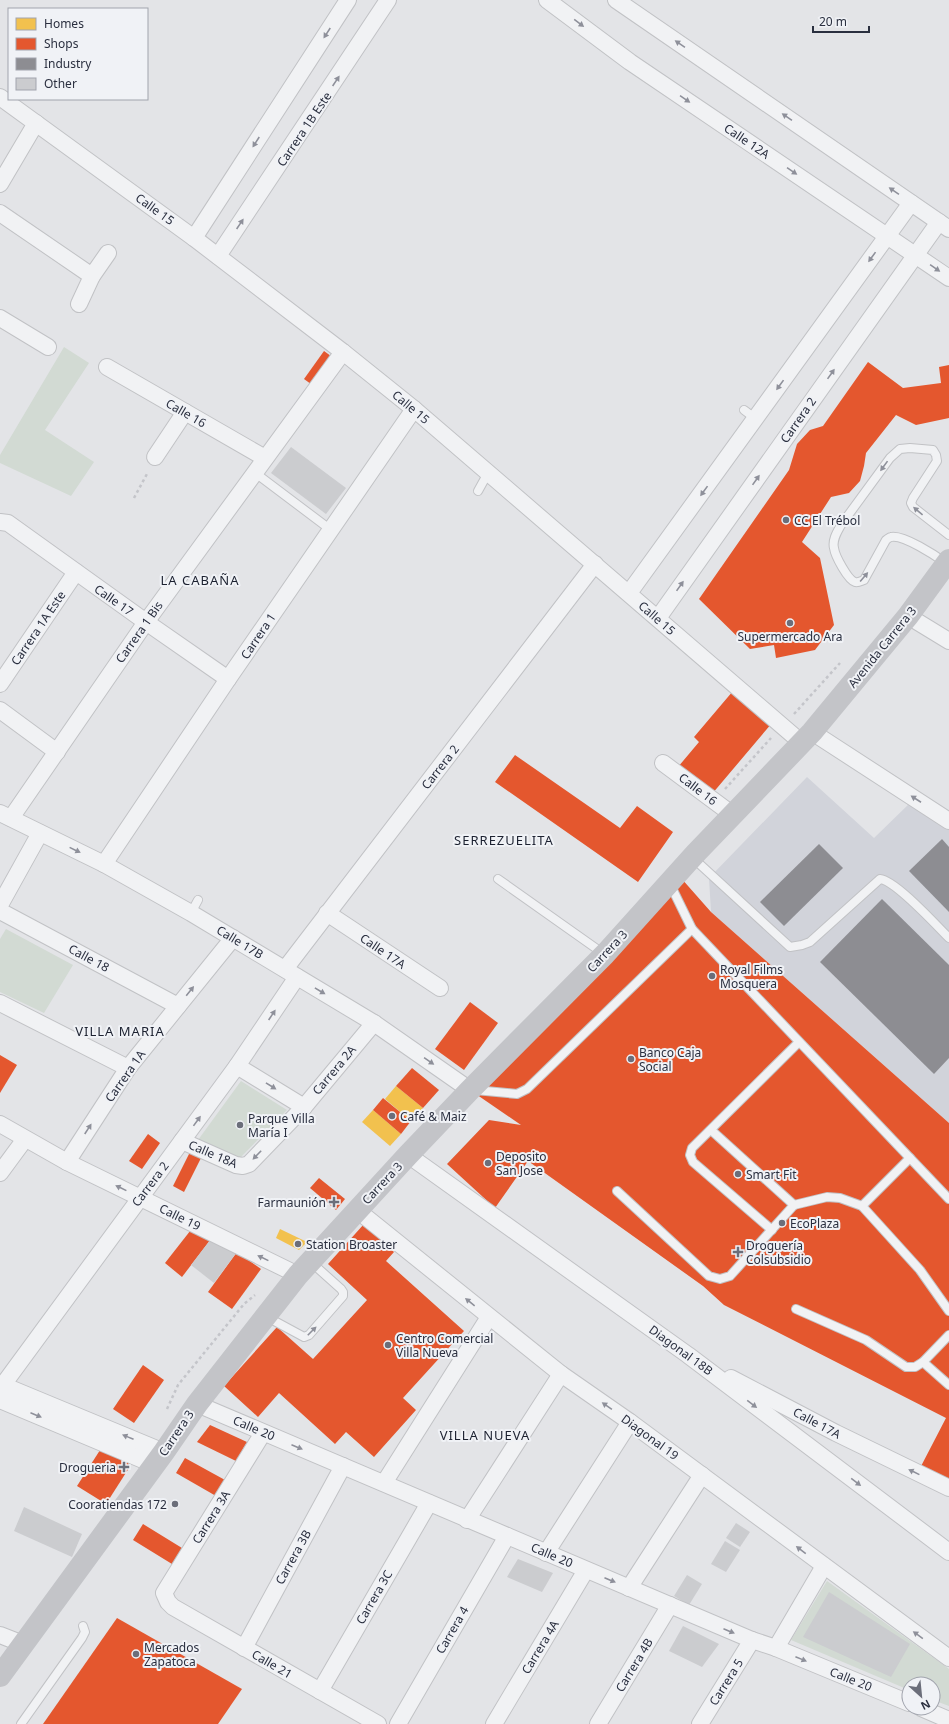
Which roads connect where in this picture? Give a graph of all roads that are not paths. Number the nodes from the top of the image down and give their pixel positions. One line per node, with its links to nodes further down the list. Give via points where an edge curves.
1 (348, 0): 12 (street, one-way to 12)
2 (388, 0): 15 (street, Carrera 1B Este, one-way to 2)
3 (547, 0): 11 (street, Calle 12A, one-way to 11, via 630,62)
4 (616, 0): 8 (street, one-way to 4)
5 (0, 97): 6 (street, Calle 15)
6 (36, 124): 7 (street); 12 (street, Calle 15)
7 (0, 184)
8 (911, 203): 10 (street); 11 (street)
9 (0, 213): 16 (street)
10 (944, 226): 14 (street, Carrera 2)
11 (888, 235): 14 (street, Calle 12A); 36 (street, one-way to 36, via 750,415)
12 (194, 238): 15 (street, Calle 15)
13 (108, 253): 16 (street)
14 (916, 255): 17 (street, Calle 12A, one-way to 17); 38 (street, Carrera 2, one-way to 14)
15 (218, 256): 21 (street, Calle 15)
16 (92, 276): 18 (street)
17 (949, 278)
18 (79, 304)
19 (0, 318): 20 (street)
20 (48, 347)
21 (343, 352): 23 (street, Calle 15); 26 (street, Carrera 1 Bis)
22 (107, 367): 24 (street, Calle 16)
23 (414, 409): 28 (street, Calle 15); 31 (street, Carrera 1)
24 (185, 412): 25 (street); 26 (street, Calle 16)
25 (155, 457)
26 (265, 458): 27 (street, Carrera 1 Bis)
27 (254, 472): 31 (lane); 39 (street, Carrera 1 Bis)
28 (488, 473): 29 (lane); 34 (street, Calle 15)
29 (478, 491)
30 (0, 522): 35 (street, Calle 17, via 8,523)
31 (331, 530): 41 (street, Carrera 1)
32 (949, 535): 33 (lane, one-way to 33, via 911,503 937,461 936,455 932,450 900,449 890,458 841,525 835,535 834,548 848,577 855,582 864,580 890,537 896,536 906,540)
33 (948, 562): 37 (main road, Avenida Carrera 3)
34 (595, 564): 36 (street, Calle 15); 57 (street, Carrera 2)
35 (76, 572): 39 (street, Calle 17); 42 (street, Carrera 1A Este)
36 (629, 594): 38 (street, Calle 15)
37 (908, 616): 40 (street); 44 (main road, Avenida Carrera 3)
38 (658, 618): 44 (street, Calle 15)
39 (146, 622): 41 (street, Calle 17); 45 (street, Carrera 1 Bis)
40 (949, 641)
41 (228, 679): 52 (street, Carrera 1)
42 (0, 684)
43 (0, 710): 45 (street)
44 (807, 738): 47 (main road, Carrera 3); 49 (street, Calle 15, one-way to 44)
45 (57, 752): 48 (street, Carrera 1 Bis)
46 (663, 762): 47 (street, Calle 16)
47 (733, 815): 51 (main road, Carrera 3)
48 (5, 816): 50 (street, Calle 17B)
49 (949, 821)
50 (40, 833): 52 (street, Calle 17B, one-way to 52); 55 (street)
51 (692, 858): 54 (main road, Carrera 3); 60 (lane, via 790,947 810,942 880,879 897,887)
52 (104, 864): 59 (street, Calle 17B, via 194,906)
53 (498, 879): 61 (lane)
54 (670, 883): 58 (lane); 61 (main road, Carrera 3)
55 (0, 905)
56 (0, 911): 65 (street, Calle 18)
57 (327, 913): 62 (street, Carrera 2); 63 (street, Calle 17A)
58 (692, 929): 67 (lane); 70 (lane, via 527,1089 518,1094)
59 (233, 938): 62 (street, Calle 17B); 65 (street, Carrera 1A, one-way to 59)
60 (949, 938)
61 (605, 954): 70 (main road, Carrera 3)
62 (291, 973): 66 (street, Calle 17B, one-way to 66); 68 (street, Carrera 2, one-way to 62)
63 (440, 988)
64 (0, 1003): 69 (street)
65 (178, 1006): 69 (street, Carrera 1A)
66 (374, 1023): 70 (street, Calle 17B, one-way to 70); 71 (street, Carrera 2A)
67 (799, 1042): 73 (lane); 77 (lane)
68 (237, 1066): 71 (street, one-way to 71); 75 (street, Carrera 2, one-way to 68)
69 (128, 1068): 78 (street, Carrera 1A, one-way to 69)
70 (470, 1090): 76 (main road, Carrera 3)
71 (304, 1107): 79 (street, Carrera 2A, one-way to 79, via 249,1164)
72 (0, 1124): 74 (street, Calle 19)
73 (711, 1130): 84 (lane); 87 (lane, via 692,1148 690,1155 693,1162)
74 (25, 1139): 78 (street, Calle 19); 80 (street)
75 (182, 1141): 79 (street, Calle 18A); 82 (street, Carrera 2)
76 (408, 1155): 86 (main road, Carrera 3); 94 (street, Diagonal 18B)
77 (910, 1158): 83 (lane); 85 (lane)
78 (67, 1162): 82 (street, Calle 19, one-way to 78)
79 (243, 1166)
80 (0, 1172)
81 (617, 1191): 87 (lane, via 709,1276 720,1279 730,1276)
82 (140, 1197): 88 (street, Calle 19, one-way to 82); 98 (street, Carrera 2)
83 (949, 1199)
84 (794, 1205): 85 (lane, via 828,1197 840,1198); 87 (lane)
85 (862, 1206): 89 (lane, via 920,1270)
86 (357, 1210): 88 (main road, Carrera 3); 92 (street, Diagonal 19, one-way to 86)
87 (772, 1230)
88 (304, 1268): 91 (main road, Carrera 3); 91 (lane, one-way to 88, via 304,1337 309,1335 344,1296 341,1288)
89 (948, 1308)
90 (796, 1309): 95 (lane, via 866,1340 906,1367 915,1367)
91 (267, 1316): 99 (main road, Carrera 3)
92 (489, 1317): 96 (street, Diagonal 19); 105 (street)
93 (949, 1335): 95 (lane)
94 (688, 1355): 106 (street, Calle 17A, one-way to 94, via 843,1437); 110 (street, Diagonal 18B, one-way to 110)
95 (923, 1362): 97 (lane)
96 (561, 1374): 100 (street, Diagonal 19, one-way to 96); 108 (street)
97 (949, 1385)
98 (1, 1390): 102 (street)
99 (196, 1404): 101 (street, Calle 20); 102 (main road, Carrera 3)
100 (630, 1422): 104 (street, Diagonal 19); 111 (street)
101 (263, 1432): 103 (street, Calle 20, one-way to 103); 115 (street, Carrera 3A, via 164,1593)
102 (159, 1458): 120 (main road, Carrera 3)
103 (343, 1466): 105 (street, Calle 20); 121 (street, Carrera 3B)
104 (702, 1475): 112 (street, Diagonal 19, one-way to 104); 114 (street)
105 (384, 1483): 107 (street, Calle 20)
106 (949, 1488)
107 (428, 1503): 108 (street, Calle 20); 125 (street, Carrera 3C)
108 (468, 1520): 109 (street, Calle 20)
109 (507, 1536): 111 (street, Calle 20); 131 (street, Carrera 4)
110 (949, 1552)
111 (546, 1553): 113 (street, Calle 20)
112 (824, 1566): 122 (street); 123 (street, Diagonal 19, one-way to 112)
113 (586, 1570): 114 (street, Calle 20, one-way to 114); 132 (street, Carrera 4A)
114 (630, 1588): 116 (street, Calle 20)
115 (168, 1602): 121 (street, Calle 21)
116 (670, 1606): 119 (street, Calle 20, one-way to 119); 133 (street, Carrera 4B)
117 (83, 1626): 129 (lane, via 85,1632 82,1638)
118 (0, 1635): 120 (street)
119 (752, 1640): 122 (street, Calle 20); 134 (street, Carrera 5)
120 (22, 1644): 124 (main road, Carrera 3)
121 (244, 1648): 125 (street, Calle 21)
122 (776, 1648): 126 (street, Calle 20, one-way to 126)
123 (949, 1658)
124 (0, 1676)
125 (320, 1691): 130 (street, Calle 21)
126 (901, 1700)
127 (940, 1716): 128 (street)
128 (949, 1720)
129 (21, 1724)
130 (378, 1724)
131 (398, 1724)
132 (494, 1724)
133 (598, 1724)
134 (700, 1724)

